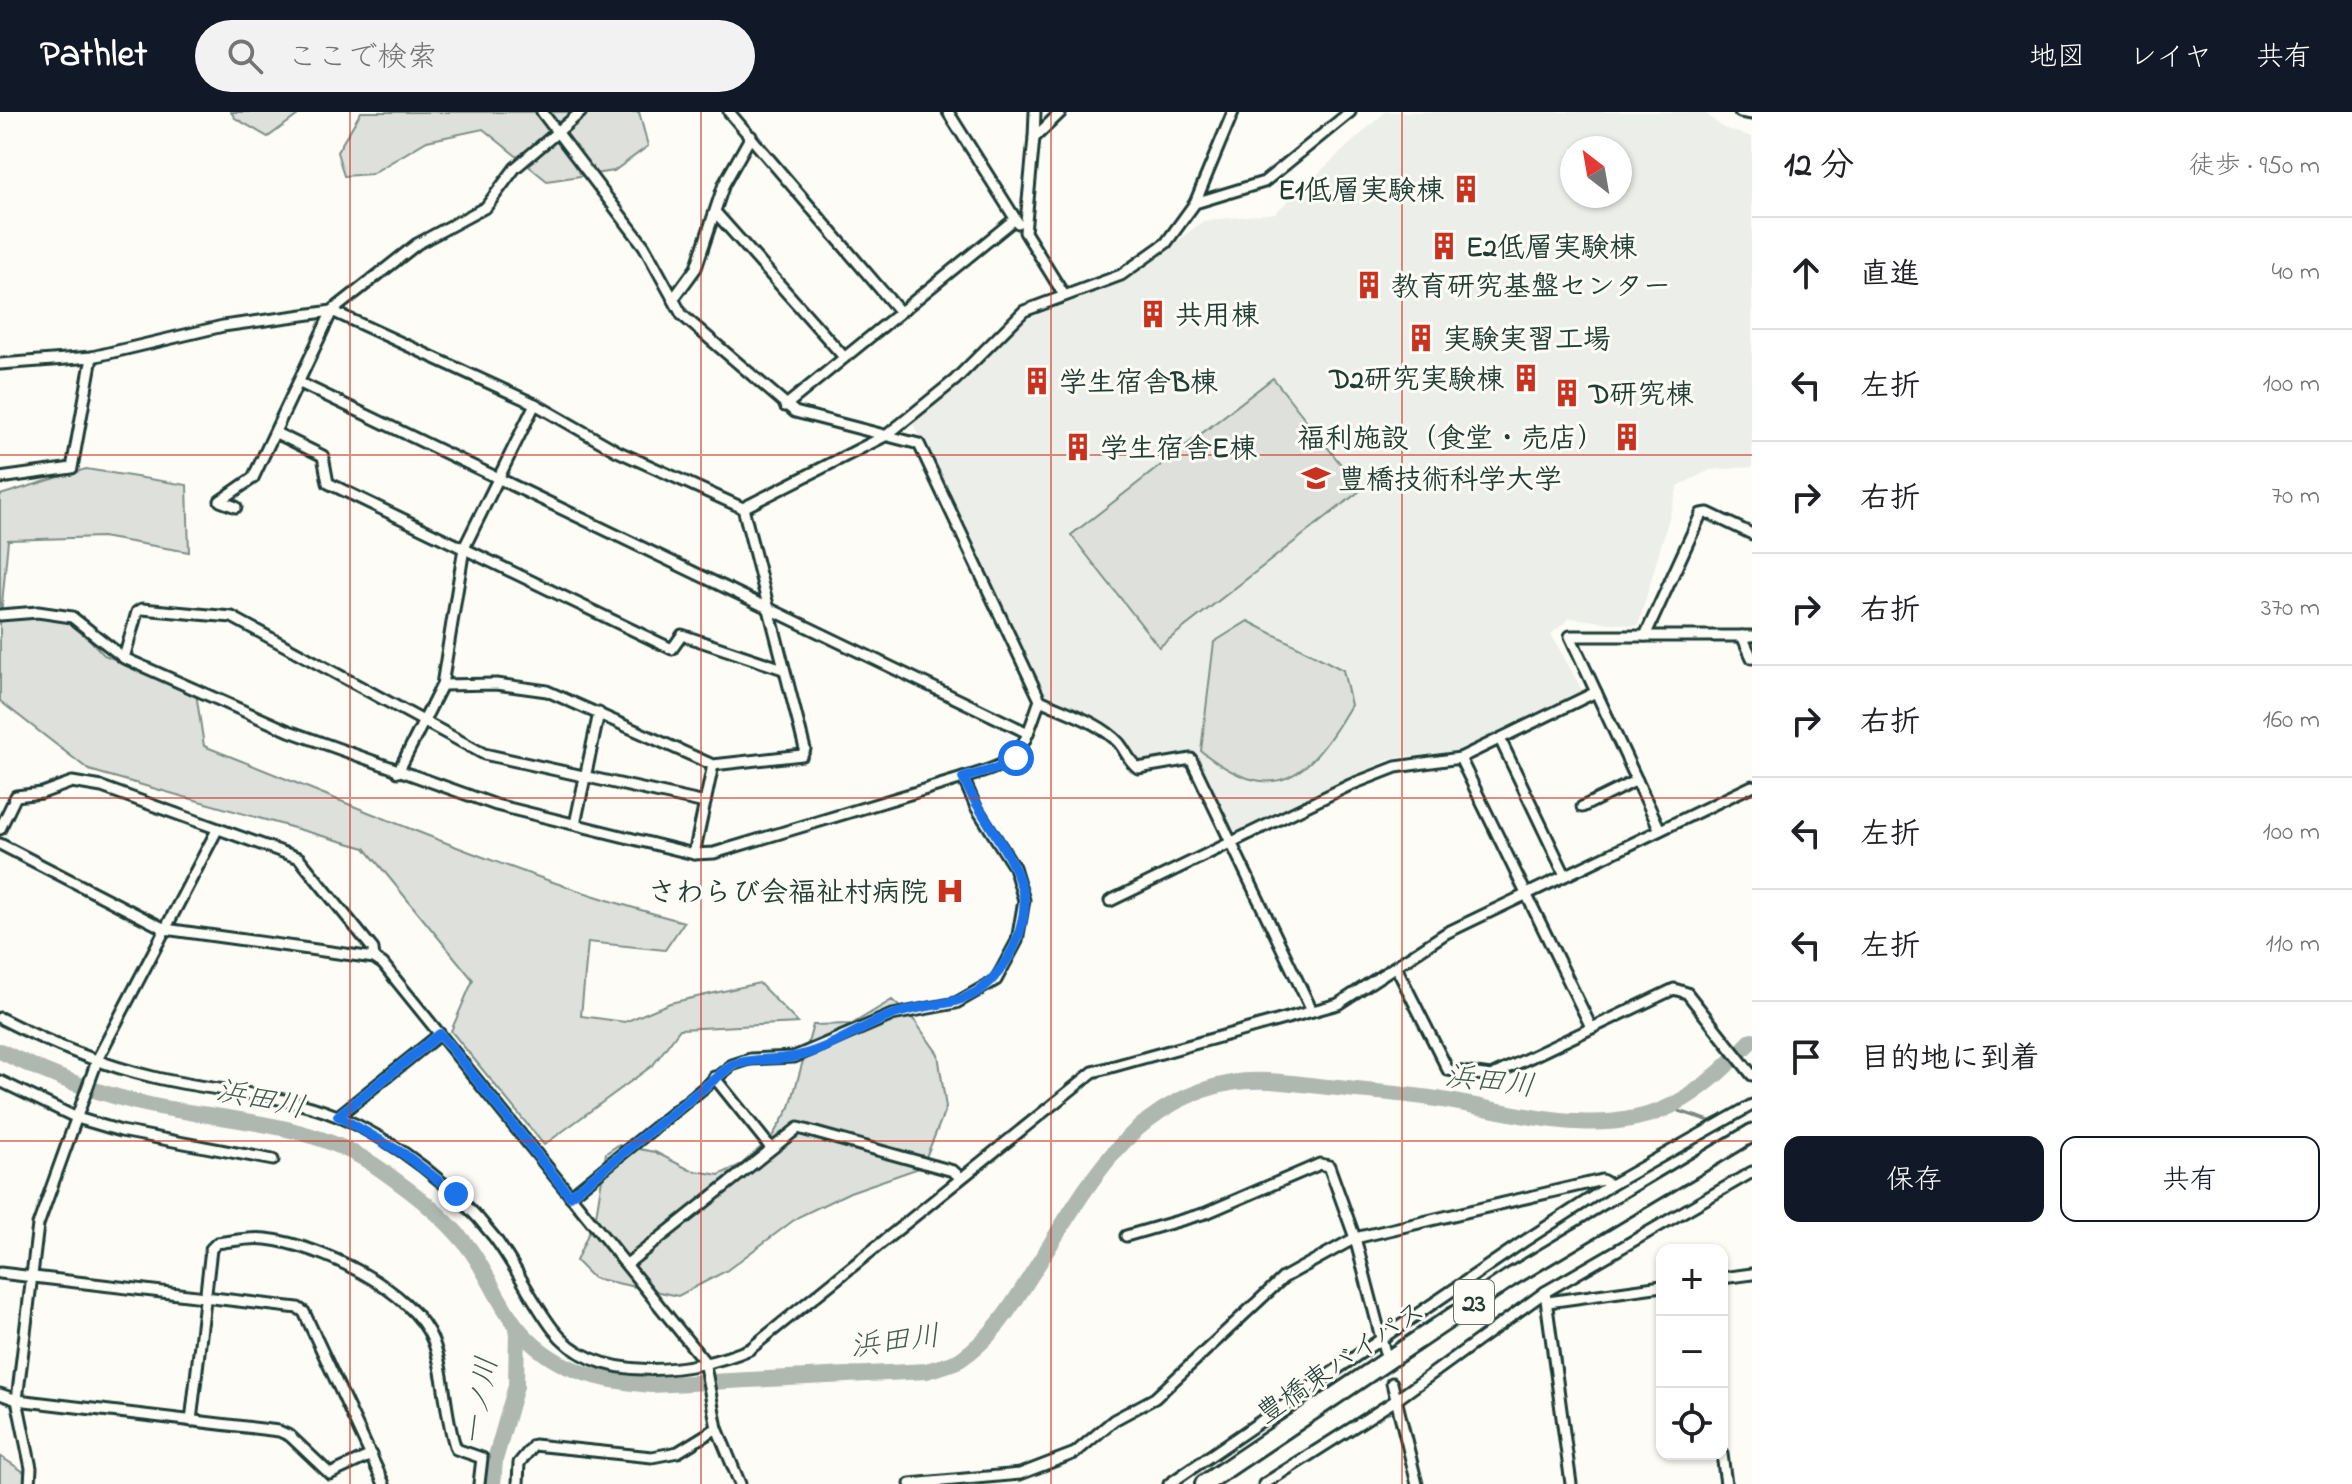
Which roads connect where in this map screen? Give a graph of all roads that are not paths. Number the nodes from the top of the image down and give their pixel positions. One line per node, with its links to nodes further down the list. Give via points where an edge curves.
1 (542, 112): 11 (street)
2 (581, 112): 11 (street)
3 (729, 112): 12 (street)
4 (948, 112): 16 (street)
5 (1035, 112): 13 (street)
6 (1061, 112): 13 (street)
7 (1233, 112): 14 (street)
8 (1350, 112): 14 (street, via 1264,182)
9 (1740, 112): 10 (street)
10 (1752, 114)
11 (557, 132): 19 (street, via 644,246); 20 (street, via 515,168 486,207 417,244)
12 (751, 136): 15 (street, via 724,184); 21 (street)
13 (1034, 138): 17 (street)
14 (1195, 203): 18 (street, via 1166,243 1121,275)
15 (716, 213): 19 (street, via 696,268); 23 (street)
16 (1015, 219): 17 (street); 21 (street)
17 (1025, 232): 18 (street)
18 (1064, 295): 29 (street, via 1024,311 955,380)
19 (674, 298): 27 (street, via 682,315)
20 (332, 311): 22 (street, via 223,326); 25 (street); 26 (street)
21 (900, 312): 23 (street)
22 (92, 357): 24 (street); 31 (street, via 72,468)
23 (844, 357): 27 (street)
24 (0, 364)
25 (300, 383): 28 (street); 30 (street)
26 (535, 404): 30 (street); 33 (street, via 617,451)
27 (785, 406): 29 (street)
28 (276, 433): 32 (street, via 253,478 220,501); 35 (street, via 323,456 328,483)
29 (887, 435): 33 (street); 45 (street, via 919,444)
30 (498, 477): 35 (street); 36 (street)
31 (0, 478)
32 (236, 507)
33 (743, 508): 36 (street)
34 (1752, 534): 38 (street, via 1701,514)
35 (464, 548): 42 (street, via 672,649 682,635); 43 (street)
36 (769, 611): 42 (street); 48 (street)
37 (0, 615): 40 (street, via 38,612 72,617)
38 (1645, 636): 39 (street); 44 (street, via 1570,636)
39 (1747, 636): 41 (street)
40 (124, 658): 47 (street, via 142,609 232,617); 52 (street, via 289,731)
41 (1752, 658)
42 (783, 669): 51 (street, via 805,749 802,755)
43 (442, 685): 46 (street, via 496,684 547,691); 47 (street)
44 (1596, 692): 49 (street); 55 (street)
45 (1040, 700): 48 (street); 63 (street, via 1099,728 1138,768 1191,759)
46 (599, 713): 51 (street); 53 (street)
47 (424, 719): 52 (street); 53 (street, via 484,754)
48 (1028, 733): 54 (street, via 1016,758)
49 (1500, 739): 50 (street); 66 (street)
50 (1460, 758): 63 (street, via 1396,767); 67 (street)
51 (713, 765): 57 (street)
52 (398, 772): 59 (street, via 496,805)
53 (584, 777): 57 (street); 59 (street)
54 (963, 778): 65 (street, via 714,853); 78 (street, via 1014,867 1024,900 1017,941 996,980 956,1003 892,1015 806,1053 750,1059)
55 (1637, 780): 58 (street); 62 (street)
56 (1752, 786): 62 (street)
57 (705, 803): 65 (street)
58 (1582, 807)
59 (575, 824): 65 (street)
60 (0, 829): 61 (street, via 16,796 72,782 102,787)
61 (217, 830): 69 (street); 70 (street, via 299,858 373,949)
62 (1660, 830): 66 (street)
63 (1232, 843): 68 (street); 72 (street)
64 (0, 844): 69 (street)
65 (694, 854)
66 (1565, 875): 67 (street)
67 (1527, 894): 71 (street, via 1446,933); 74 (street)
68 (1110, 901)
69 (165, 929): 70 (street); 76 (street)
70 (374, 958): 75 (street)
71 (1396, 967): 72 (street, via 1338,1004); 74 (street, via 1448,1070 1491,1076)
72 (1312, 1011): 87 (street, via 1093,1072)
73 (0, 1018): 76 (street)
74 (1591, 1027): 77 (street, via 1682,990)
75 (440, 1034): 82 (street); 89 (street)
76 (97, 1060): 81 (street); 82 (street, via 150,1077)
77 (1749, 1072)
78 (714, 1077): 84 (street); 89 (street)
79 (0, 1081): 81 (street)
80 (1752, 1105): 88 (street)
81 (78, 1116): 85 (street, via 121,1131); 95 (street, via 38,1225)
82 (338, 1116): 102 (street, via 404,1154 456,1194 494,1238 564,1341 589,1358 620,1368)
83 (1752, 1133): 118 (highway, 豊橋東バイパス / 23, via 1510,1278)
84 (771, 1148): 87 (street, via 798,1128 953,1171); 92 (street)
85 (273, 1160)
86 (1752, 1172): 99 (street)
87 (961, 1178): 102 (street, via 750,1349)
88 (1611, 1185): 91 (street, via 1602,1180); 100 (street)
89 (570, 1196): 92 (street)
90 (1126, 1236): 91 (street, via 1206,1213 1320,1164 1334,1173)
91 (1355, 1238): 100 (street); 116 (street, via 1283,1278 1155,1398 1114,1420 1075,1453 1020,1474)
92 (627, 1264): 102 (street)
93 (0, 1273): 95 (street)
94 (1752, 1274): 96 (street)
95 (31, 1277): 98 (street); 105 (street)
96 (1728, 1277)
97 (1656, 1287): 99 (street)
98 (205, 1297): 107 (street); 109 (street, via 304,1312); 113 (street, via 211,1249 217,1243 254,1238 314,1251 403,1299 433,1341 456,1449 482,1458)
99 (1546, 1297): 106 (street); 121 (street)
100 (1381, 1337): 101 (street); 117 (street)
101 (1385, 1353)
102 (706, 1363): 108 (street)
103 (1392, 1383): 106 (street)
104 (0, 1394): 105 (street)
105 (17, 1400): 107 (street); 111 (street)
106 (1396, 1400): 119 (street); 120 (street)
107 (191, 1421): 109 (street, via 285,1433 330,1474)
108 (717, 1428): 114 (street, via 678,1452 652,1457 534,1445 519,1463); 115 (street)
109 (371, 1455): 112 (street)
110 (1723, 1460): 122 (street)
111 (30, 1484)
112 (384, 1484)
113 (479, 1484)
114 (518, 1484)
115 (740, 1484)
116 (910, 1484)
117 (1169, 1484)
118 (1204, 1484)
119 (1264, 1484)
120 (1417, 1484)
121 (1571, 1484)
122 (1726, 1484)

